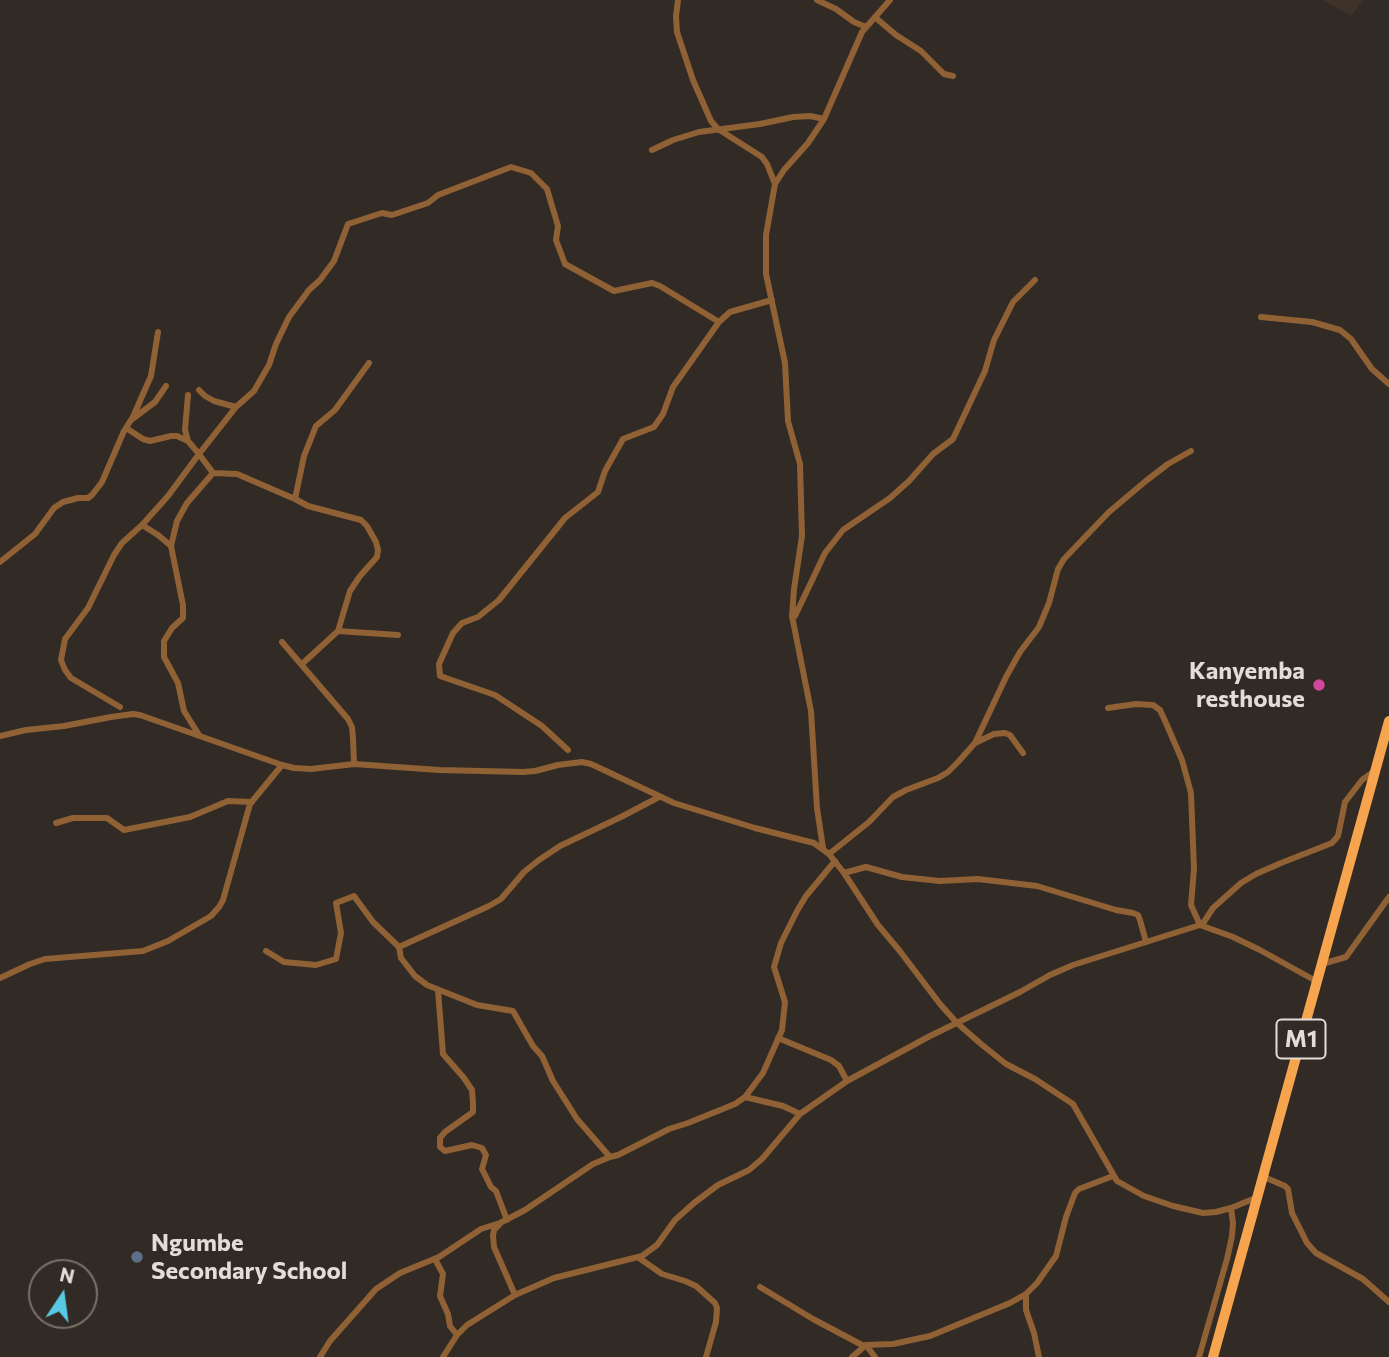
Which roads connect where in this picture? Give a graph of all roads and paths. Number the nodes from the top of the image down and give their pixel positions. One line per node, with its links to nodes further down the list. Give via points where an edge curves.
1 (678, 0): 8 (street, via 676,22 682,49)
2 (817, 0): 5 (street)
3 (890, 0): 4 (street)
4 (876, 18): 5 (street); 6 (street, via 944,74)
5 (866, 27): 7 (street)
6 (953, 76)
7 (824, 119): 8 (street, via 793,117); 10 (street)
8 (718, 129): 9 (street); 10 (street, via 762,157)
9 (652, 150)
10 (775, 184): 12 (street, via 766,235 766,274)
11 (1035, 280): 32 (street, via 1013,302 953,439 890,498 843,530 825,553)
12 (772, 300): 14 (street, via 730,312); 32 (street, via 785,363 788,421 802,485)
13 (1261, 317): 17 (street, via 1340,330)
14 (719, 322): 21 (street, via 660,286 652,283 614,290 565,264 547,188 531,173 511,167 428,203 348,224 334,261 289,317 254,391); 43 (street, via 673,387 654,427 623,439 598,492 565,518 499,600 478,617 462,622 439,664 440,676 495,695 542,726)
15 (158, 332): 22 (street, via 151,376)
16 (369, 363): 28 (street, via 335,411 316,426)
17 (1389, 384)
18 (166, 386): 22 (street, via 150,407)
19 (199, 390): 21 (street, via 214,401)
20 (188, 395): 24 (street)
21 (236, 407): 26 (street)
22 (131, 420): 23 (street)
23 (127, 428): 24 (street, via 150,441 173,436); 31 (street, via 90,497 54,508 35,534)
24 (188, 441): 26 (street)
25 (1191, 451): 42 (street, via 1109,512 1064,559 1039,627 1006,677)
26 (199, 454): 27 (street); 29 (street)
27 (213, 472): 28 (street, via 237,474); 30 (street, via 187,503)
28 (295, 499): 33 (street, via 361,520 376,542 377,557 350,591)
29 (142, 525): 30 (street); 37 (street, via 114,555 88,608 65,639 61,660 71,678)
30 (171, 546): 40 (street, via 183,618 164,641 164,657)
31 (0, 562)
32 (793, 622): 51 (street, via 811,711)
33 (338, 631): 34 (street); 36 (street)
34 (398, 635)
35 (282, 642): 36 (street)
36 (302, 664): 45 (street, via 348,719)
37 (120, 706)
38 (1108, 708): 56 (street, via 1153,705 1160,710 1182,760 1191,793 1191,898)
39 (1389, 721): 47 (highway, M1)
40 (199, 735): 41 (street, via 133,714); 46 (street)
41 (0, 736)
42 (975, 743): 44 (street, via 1005,733); 52 (street, via 948,772 893,797)
43 (568, 750)
44 (1023, 752)
45 (354, 764): 46 (street, via 311,769); 48 (street, via 523,772 582,762)
46 (282, 765): 49 (street)
47 (1376, 770): 56 (street, via 1345,802 1338,836 1332,843 1241,883); 60 (highway, M1)
48 (659, 797): 51 (street); 58 (street, via 560,846 489,906)
49 (252, 802): 50 (street, via 228,802 190,817 124,830 107,818); 61 (street, via 223,900 211,916 143,951 45,959)
50 (56, 823)
51 (823, 848): 52 (street)
52 (829, 854): 53 (street)
53 (835, 861): 54 (street); 65 (street, via 806,896 776,957 774,967 785,1002)
54 (844, 873): 57 (street, via 866,867 902,877 1037,886 1138,915); 64 (street, via 878,925)
55 (1389, 897): 60 (street, via 1346,957)
56 (1201, 925): 57 (street); 62 (street)
57 (1146, 942): 64 (street, via 1089,958)
58 (399, 947): 59 (street, via 354,896 336,903 341,933 337,959 316,965 284,961); 63 (street, via 401,958 415,976)
59 (265, 951)
60 (1322, 964): 62 (highway, M1)
61 (0, 978)
62 (1316, 981): 71 (highway, M1)
63 (438, 990): 69 (street, via 477,1005 513,1011 577,1119); 74 (street, via 443,1054 472,1090 473,1103 473,1112 445,1132 440,1147 445,1151 472,1144 482,1147 486,1155 482,1169 496,1191)
64 (957, 1023): 66 (street); 70 (street, via 1006,1064 1073,1104)
65 (778, 1038): 66 (street, via 831,1060); 67 (street, via 763,1073)
66 (847, 1081): 68 (street)
67 (745, 1097): 68 (street, via 783,1105); 69 (street)
68 (800, 1114): 75 (street, via 762,1159 700,1198)
69 (610, 1157): 74 (street)
70 (1113, 1176): 73 (street, via 1144,1196 1173,1206 1203,1213); 78 (street, via 1075,1193 1056,1256)
71 (1264, 1177): 72 (highway, M1); 80 (street, via 1288,1189 1292,1213 1316,1253 1363,1279)
72 (1258, 1196): 73 (street); 90 (highway, M1)
73 (1231, 1208): 89 (street, via 1230,1247)
74 (503, 1222): 76 (street, via 481,1229); 79 (street, via 494,1230 494,1247)
75 (639, 1258): 79 (street, via 554,1278); 85 (street, via 662,1274 696,1286 715,1303 716,1322)
76 (435, 1259): 81 (street, via 443,1274 440,1296); 83 (street, via 376,1289)
77 (760, 1287): 82 (street)
78 (1026, 1294): 82 (street, via 930,1336); 88 (street)
79 (515, 1295): 81 (street)
80 (1389, 1302)
81 (457, 1335): 84 (street)
82 (865, 1346): 86 (street); 87 (street)
83 (320, 1357)
84 (443, 1357)
85 (706, 1357)
86 (852, 1357)
87 (875, 1357)
88 (1039, 1357)
89 (1199, 1357)
90 (1213, 1357)

